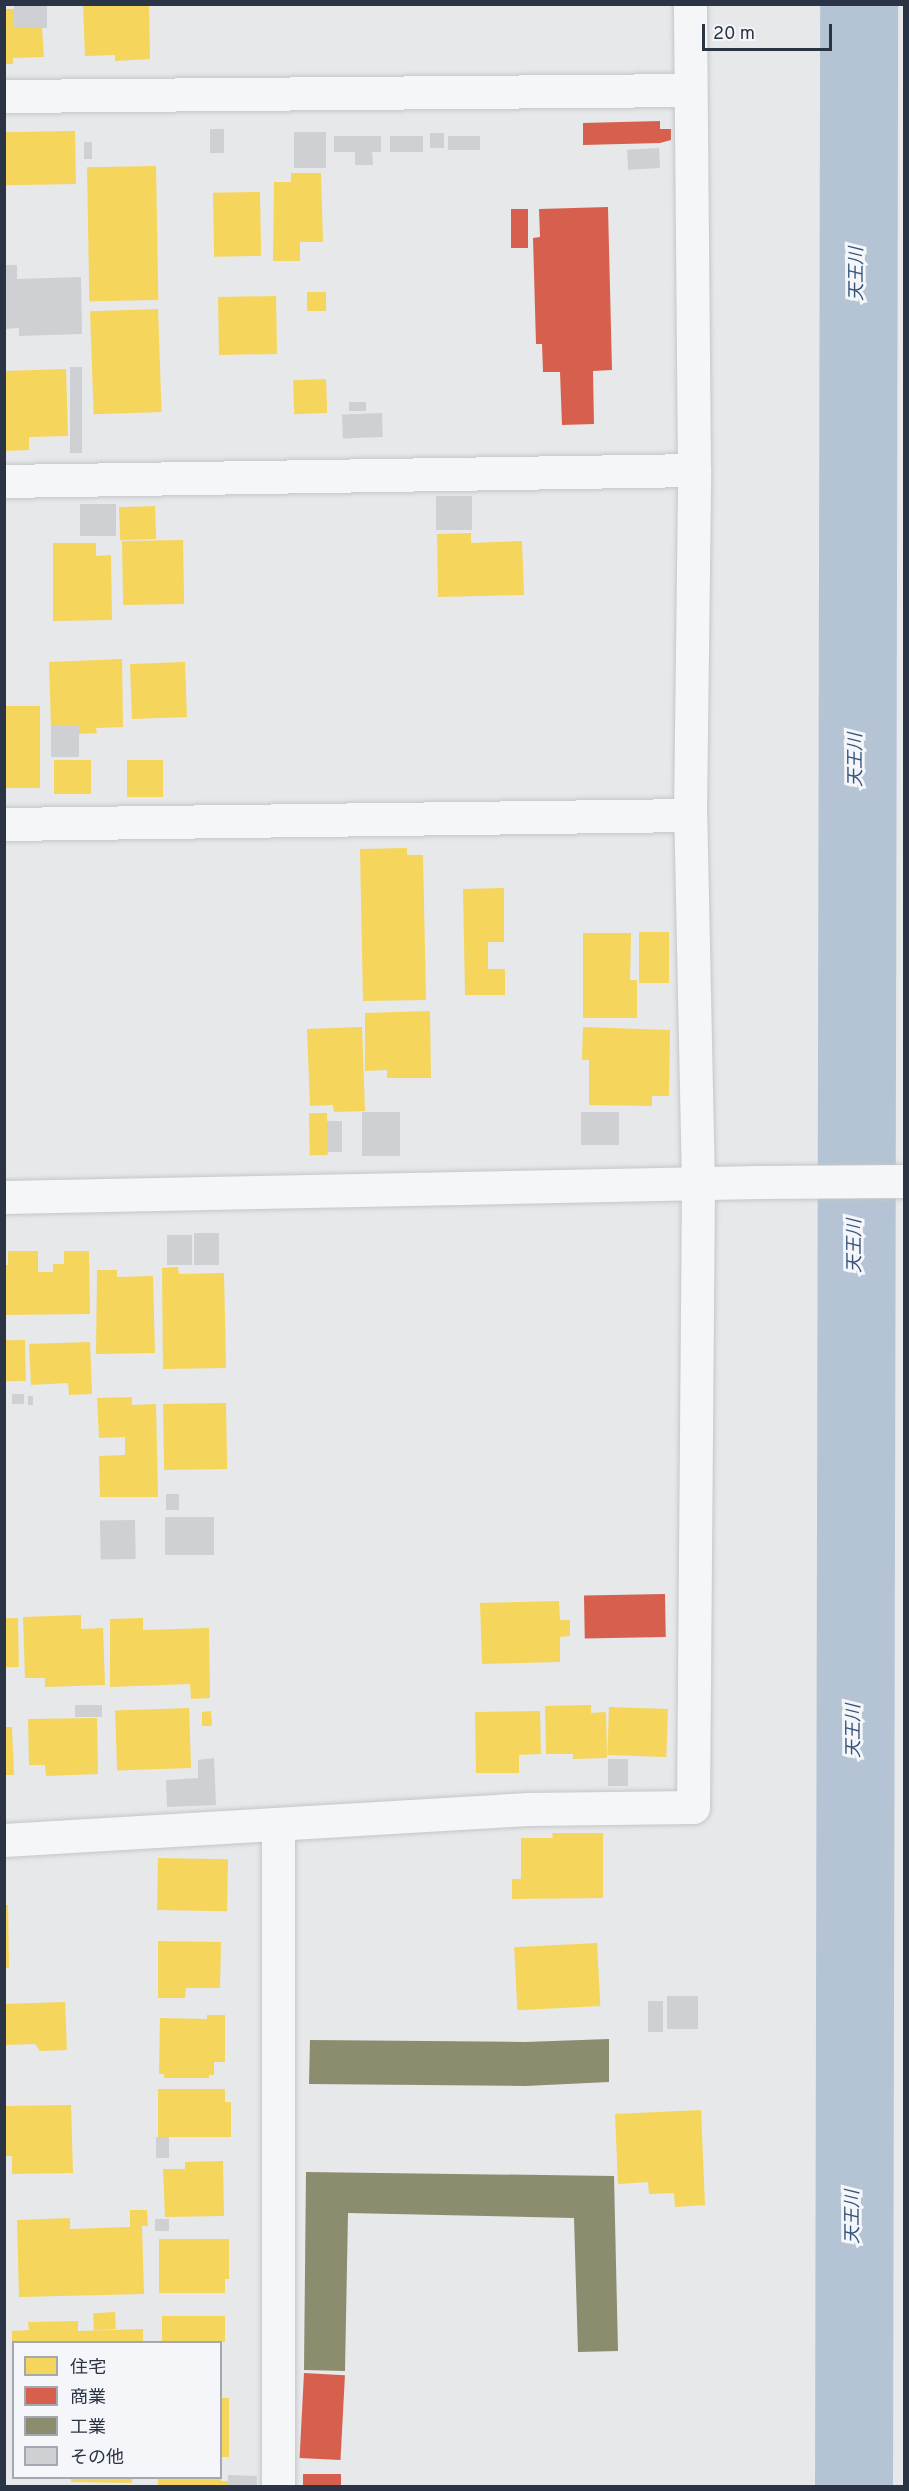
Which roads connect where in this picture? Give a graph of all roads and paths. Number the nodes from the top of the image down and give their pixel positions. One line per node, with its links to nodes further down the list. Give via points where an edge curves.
1 (690, 4): 2 (street)
2 (689, 90): 3 (street); 4 (street)
3 (4, 96)
4 (694, 470): 5 (street); 6 (street)
5 (4, 481)
6 (690, 815): 7 (street); 9 (street)
7 (4, 824)
8 (904, 1181): 9 (street)
9 (698, 1184): 10 (street); 11 (street, via 693,1807 528,1809)
10 (4, 1197)
11 (278, 1824): 12 (street); 13 (street)
12 (4, 1840)
13 (279, 2487)

